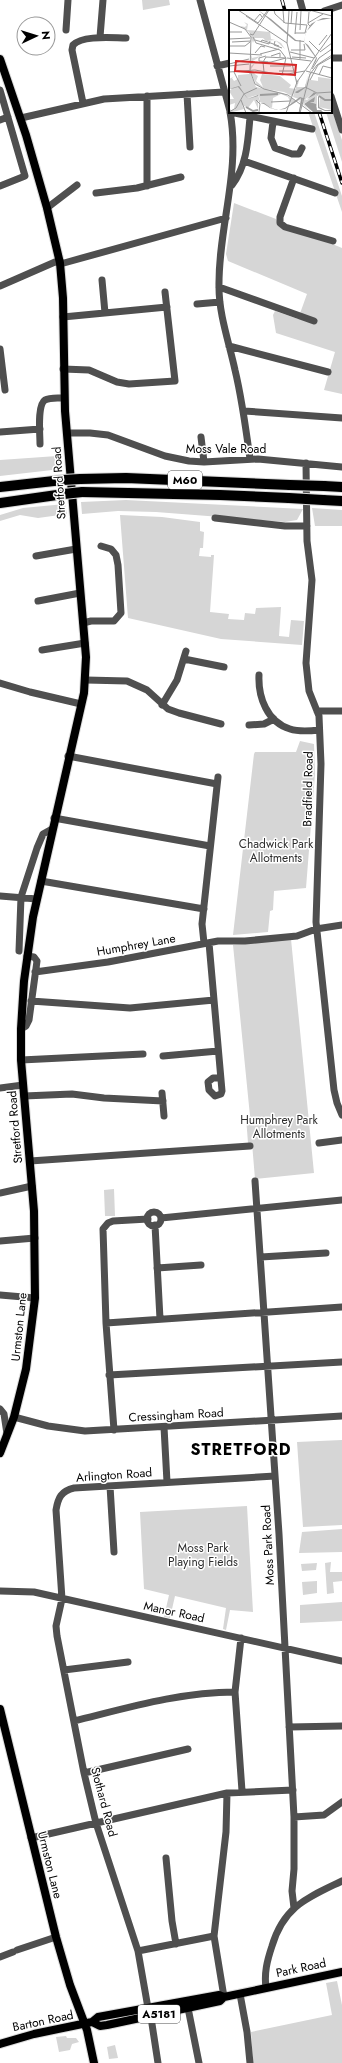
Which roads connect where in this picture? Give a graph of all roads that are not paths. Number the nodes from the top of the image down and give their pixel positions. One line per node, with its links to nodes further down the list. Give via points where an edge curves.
1 (68, 0): 8 (street)
2 (103, 0): 9 (street)
3 (200, 0): 13 (street)
4 (300, 0): 6 (street)
5 (342, 5): 7 (street)
6 (304, 10)
7 (327, 10)
8 (66, 30)
9 (100, 38): 10 (street); 21 (street, via 78,42 72,48)
10 (126, 38)
11 (0, 59): 17 (main road, Stretford Road)
12 (229, 63): 13 (street)
13 (217, 66): 15 (street)
14 (0, 90): 19 (street)
15 (224, 92): 16 (street); 22 (street)
16 (187, 94): 18 (street); 34 (street)
17 (14, 96): 19 (street); 27 (main road, Stretford Road)
18 (147, 96): 21 (street, via 116,97); 41 (street)
19 (3, 99): 25 (street)
20 (332, 99): 31 (street)
21 (83, 103): 27 (street)
22 (229, 109)
23 (230, 113): 42 (street, via 233,138)
24 (234, 113): 26 (street)
25 (8, 117): 28 (street); 33 (street)
26 (250, 117): 29 (street); 36 (street)
27 (21, 118): 32 (main road, Stretford Road)
28 (0, 120)
29 (273, 122): 30 (street); 35 (street, via 273,146 292,154)
30 (312, 129)
31 (342, 130)
32 (26, 135): 33 (street); 45 (main road, Stretford Road)
33 (14, 139): 40 (street, via 25,176)
34 (190, 147)
35 (301, 153)
36 (244, 161): 38 (street); 42 (street)
37 (181, 177): 41 (street, via 174,182)
38 (294, 178): 44 (street); 47 (street, via 280,223 285,227)
39 (77, 184): 45 (street)
40 (0, 185)
41 (147, 186): 43 (street, via 104,195)
42 (231, 186): 46 (street)
43 (96, 193)
44 (335, 193)
45 (47, 208): 48 (main road, Stretford Road)
46 (226, 218): 48 (street); 51 (street, via 220,254)
47 (333, 242)
48 (60, 262): 50 (street); 57 (main road, Stretford Road)
49 (102, 280): 56 (street)
50 (0, 286)
51 (219, 287): 53 (street); 58 (street)
52 (165, 292): 55 (street)
53 (220, 302): 54 (street); 59 (street)
54 (197, 304)
55 (167, 307): 56 (street); 61 (street, via 175,381 128,384 89,370)
56 (105, 313): 57 (street)
57 (63, 317): 61 (main road, Stretford Road)
58 (314, 321)
59 (229, 346): 62 (street); 65 (street)
60 (0, 350): 63 (street)
61 (63, 369): 64 (main road, Stretford Road)
62 (328, 372)
63 (5, 390)
64 (64, 398): 67 (street, via 46,399 42,403); 69 (main road, Stretford Road)
65 (244, 411): 66 (street); 72 (street)
66 (342, 418)
67 (40, 429): 68 (street); 71 (street)
68 (0, 432)
69 (67, 433): 73 (street, Moss Vale Road, via 103,434 173,458); 83 (main road, Stretford Road)
70 (201, 437): 73 (street)
71 (40, 444)
72 (250, 460): 73 (street, Moss Vale Road); 74 (street, Moss Vale Road)
73 (204, 462)
74 (306, 463): 75 (street, Moss Vale Road); 81 (street, Bradfield Road)
75 (342, 467)
76 (0, 487): 77 (highway, M60, bridge, via 63,480 126,478)
77 (342, 487)
78 (342, 501): 79 (highway, M60, bridge, via 82,492)
79 (0, 503)
80 (215, 518): 81 (street)
81 (307, 526): 98 (street, Bradfield Road, via 312,580 306,671 309,691)
82 (101, 546): 87 (street, via 112,547 116,555 121,613 114,621)
83 (76, 549): 84 (street); 85 (main road, Stretford Road)
84 (36, 556)
85 (80, 593): 86 (street); 87 (main road, Stretford Road)
86 (38, 601)
87 (83, 623): 88 (main road, Stretford Road)
88 (85, 643): 89 (street); 94 (main road, Stretford Road)
89 (42, 650)
90 (186, 651): 91 (street)
91 (184, 659): 92 (street); 97 (street, via 177,680)
92 (224, 667)
93 (260, 675): 100 (street, via 260,694)
94 (86, 680): 96 (main road, Stretford Road); 97 (street, via 127,681 147,690)
95 (0, 683): 96 (street)
96 (81, 704): 104 (main road, Stretford Road)
97 (162, 705): 101 (street, via 179,714)
98 (317, 711): 99 (street); 103 (street, Bradfield Road)
99 (342, 711)
100 (274, 719): 102 (street, via 264,724); 103 (street, via 290,729)
101 (222, 724)
102 (249, 725)
103 (319, 730): 114 (street, Bradfield Road, via 321,764)
104 (68, 756): 105 (main road, Stretford Road); 107 (street, via 217,780)
105 (54, 818): 106 (main road, Stretford Road); 107 (street)
106 (52, 829): 108 (main road, Stretford Road); 110 (street, via 43,834)
107 (210, 846): 112 (street)
108 (41, 881): 111 (main road, Stretford Road); 112 (street)
109 (0, 896): 110 (street)
110 (21, 897): 111 (street); 116 (street)
111 (37, 899): 117 (main road, Stretford Road)
112 (204, 909): 115 (street, via 202,936)
113 (342, 925): 114 (street, Humphrey Lane)
114 (316, 929): 115 (street, Humphrey Lane, via 302,933); 130 (street, Bradfield Road)
115 (206, 943): 118 (street, Humphrey Lane, via 108,962); 119 (street)
116 (19, 951)
117 (25, 962): 118 (street, Stretford Road, via 36,959); 121 (main road, Stretford Road)
118 (35, 972): 120 (street, Stretford Road)
119 (214, 1000): 120 (street, via 130,1008); 122 (street)
120 (31, 1001): 121 (street, Stretford Road, via 28,1024)
121 (21, 1029): 125 (main road, Stretford Road)
122 (218, 1051): 124 (street); 126 (street)
123 (142, 1054): 125 (street)
124 (163, 1056)
125 (21, 1060): 127 (main road, Stretford Road)
126 (220, 1078)
127 (23, 1085): 128 (street); 131 (main road, Stretford Road)
128 (0, 1088)
129 (342, 1089): 130 (street)
130 (334, 1090): 132 (street, Bradfield Road)
131 (24, 1096): 133 (street, via 72,1094 104,1098 163,1097); 137 (main road, Stretford Road)
132 (342, 1115)
133 (164, 1116)
134 (342, 1140): 135 (street)
135 (319, 1143)
136 (250, 1146): 137 (street)
137 (30, 1161): 139 (main road, Stretford Road)
138 (255, 1181): 143 (street, Moss Park Road)
139 (32, 1186): 140 (street); 141 (main road, Stretford Road)
140 (0, 1193)
141 (33, 1200): 147 (main road, Urmston Lane)
142 (342, 1200): 143 (street)
143 (257, 1208): 144 (street); 150 (street, Moss Park Road)
144 (161, 1218): 145 (street, via 155,1212 149,1215); 146 (street, via 159,1224)
145 (148, 1219): 146 (street, via 149,1223); 158 (street, via 112,1222 103,1229)
146 (155, 1225): 152 (street)
147 (35, 1238): 148 (street); 154 (main road, Urmston Lane)
148 (0, 1241)
149 (326, 1253): 150 (street)
150 (261, 1257): 156 (street, Moss Park Road)
151 (201, 1265): 152 (street)
152 (157, 1268): 157 (street)
153 (0, 1295): 154 (street)
154 (35, 1298): 163 (main road, Urmston Lane, via 26,1369)
155 (342, 1307): 156 (street)
156 (265, 1312): 157 (street); 160 (street, Moss Park Road)
157 (160, 1319): 158 (street)
158 (106, 1323): 161 (street)
159 (342, 1362): 160 (street)
160 (268, 1366): 161 (street); 165 (street, Moss Park Road)
161 (109, 1375): 167 (street)
162 (0, 1409): 168 (street, via 4,1414)
163 (14, 1416): 167 (street, Cressingham Road, via 67,1429); 168 (main road, Urmston Lane)
164 (342, 1416): 165 (street, Cressingham Road)
165 (272, 1421): 166 (street, Cressingham Road); 170 (street, Moss Park Road)
166 (164, 1427): 167 (street, Cressingham Road); 171 (street)
167 (114, 1430)
168 (7, 1434): 169 (main road, Urmston Lane)
169 (0, 1453)
170 (275, 1476): 171 (street, Arlington Road); 177 (street, Moss Park Road)
171 (167, 1482): 172 (street, Arlington Road)
172 (110, 1486): 173 (street); 175 (street, Arlington Road, via 68,1490 60,1495 56,1510)
173 (114, 1552)
174 (0, 1591): 175 (street, Manor Road, via 34,1592)
175 (62, 1599): 176 (street, Manor Road); 180 (street, Stothard Road, via 56,1626)
176 (241, 1638): 177 (street, Manor Road); 181 (street)
177 (284, 1648): 178 (street, Manor Road); 185 (street, Moss Park Road)
178 (342, 1661)
179 (128, 1662): 180 (street)
180 (64, 1670): 183 (street, Stothard Road)
181 (235, 1692): 183 (street, via 183,1695); 189 (street)
182 (0, 1709): 194 (main road, Urmston Lane)
183 (74, 1721): 187 (street, Stothard Road)
184 (342, 1726): 185 (street)
185 (289, 1727): 188 (street, Moss Park Road)
186 (188, 1749): 187 (street)
187 (84, 1773): 193 (street, Stothard Road)
188 (293, 1790): 189 (street); 192 (street, Moss Park Road)
189 (242, 1791): 190 (street)
190 (227, 1793): 193 (street); 198 (street, via 226,1832)
191 (342, 1802): 192 (street, via 324,1815)
192 (294, 1817): 197 (street, Moss Park Road)
193 (96, 1823): 194 (street); 201 (street, Stothard Road)
194 (31, 1838): 199 (main road, Urmston Lane)
195 (166, 1858): 200 (street)
196 (342, 1881): 197 (street, via 308,1897)
197 (294, 1908): 204 (street, via 286,1915 276,1932 264,1974)
198 (214, 1936): 200 (street); 206 (street)
199 (56, 1938): 202 (street); 209 (main road, Urmston Lane)
200 (176, 1944): 201 (street)
201 (138, 1951): 208 (street, Stothard Road)
202 (0, 1957)
203 (342, 1972): 204 (main road, Park Road / A5181)
204 (266, 1988): 205 (main road, Barton Road / A5181)
205 (240, 1994): 206 (main road, Barton Road / A5181); 214 (street)
206 (224, 1997): 207 (main road, Barton Road / A5181, via 220,2001); 208 (main road, Barton Road / A5181, via 219,1995)
207 (188, 2008): 208 (main road, Barton Road / A5181); 213 (street)
208 (150, 2016): 209 (main road, Barton Road / A5181, via 98,2017); 212 (street, Stothard Road, via 158,2040)
209 (89, 2023): 210 (main road, Barton Road / A5181); 211 (main road, Urmston Lane)
210 (0, 2044)
211 (94, 2063)
212 (158, 2063)
213 (199, 2063)
214 (250, 2063)

